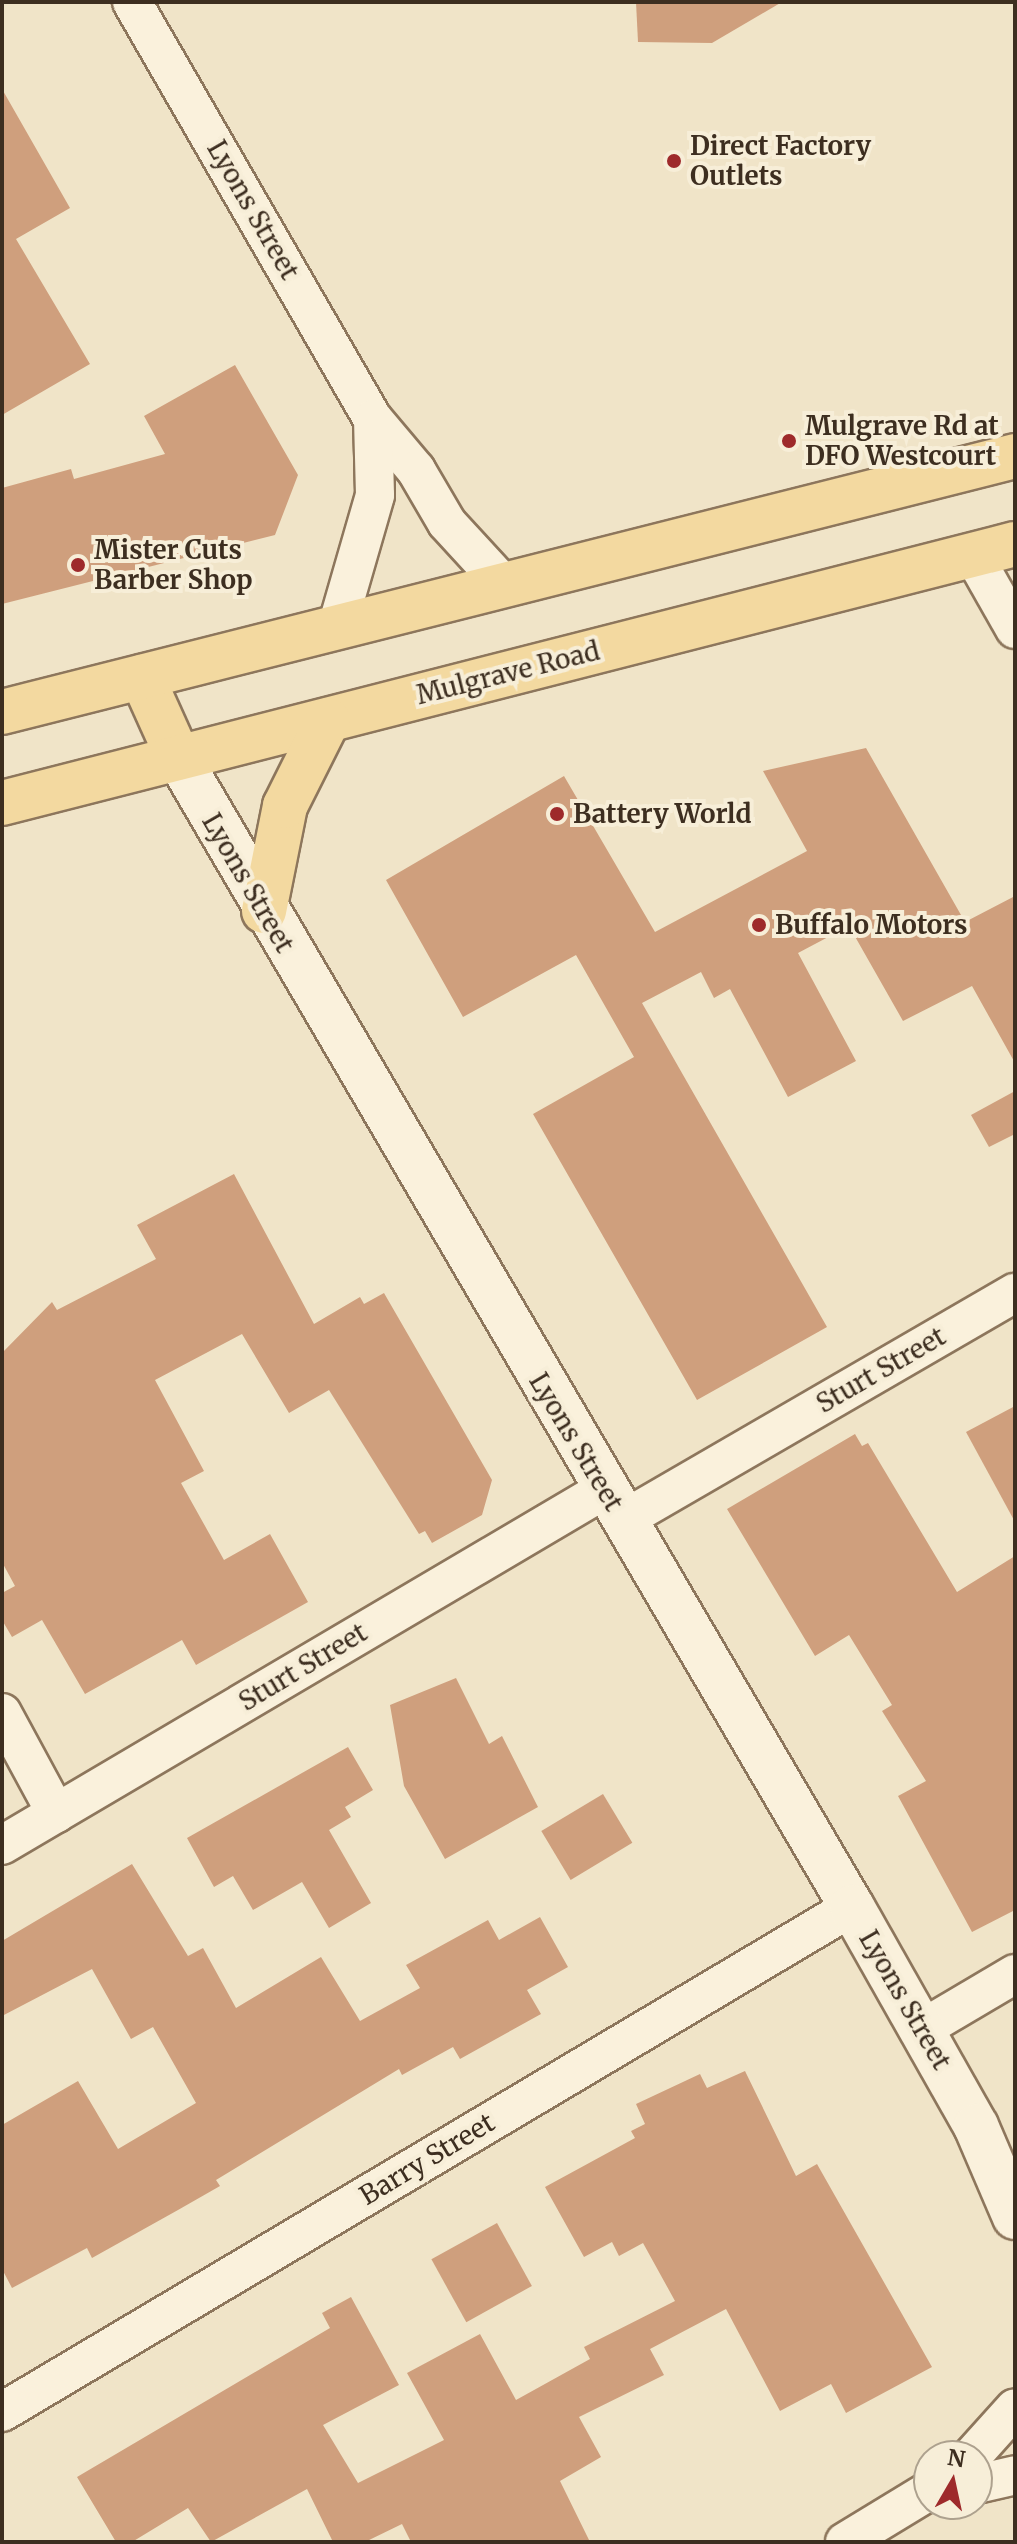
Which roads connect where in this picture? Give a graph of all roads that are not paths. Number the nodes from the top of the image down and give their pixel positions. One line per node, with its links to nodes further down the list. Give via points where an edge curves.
1 (132, 2): 2 (street, Lyons Street)
2 (373, 419): 6 (street, Lyons Street, via 416,470 447,523); 7 (street, Lyons Street, via 375,495)
3 (1015, 456): 6 (main road)
4 (1015, 544): 5 (main road, Mulgrave Road)
5 (973, 555): 8 (street); 11 (main road, Mulgrave Road)
6 (504, 585): 7 (main road)
7 (337, 627): 9 (main road)
8 (1015, 629)
9 (142, 677): 10 (main road); 12 (main road)
10 (2, 712)
11 (328, 720): 12 (main road, Mulgrave Road); 14 (main road, via 285,806)
12 (178, 757): 13 (main road, Mulgrave Road); 14 (street, Lyons Street)
13 (2, 803)
14 (264, 911): 16 (street, Lyons Street)
15 (1015, 1293): 16 (street, Sturt Street)
16 (613, 1505): 18 (street, Sturt Street); 20 (street, Lyons Street)
17 (2, 1713): 18 (street)
18 (56, 1813): 19 (street, Sturt Street)
19 (2, 1845)
20 (852, 1907): 22 (street, Lyons Street); 27 (street, Barry Street)
21 (1015, 1974): 22 (street)
22 (922, 2029): 23 (street, Lyons Street)
23 (976, 2126): 24 (street, Lyons Street); 25 (street, Lyons Street)
24 (1015, 2177)
25 (1015, 2217)
26 (1015, 2408): 28 (street)
27 (2, 2412)
28 (986, 2440)
29 (1015, 2475): 30 (street)
30 (993, 2480)
31 (913, 2503): 32 (street)
32 (845, 2542)

